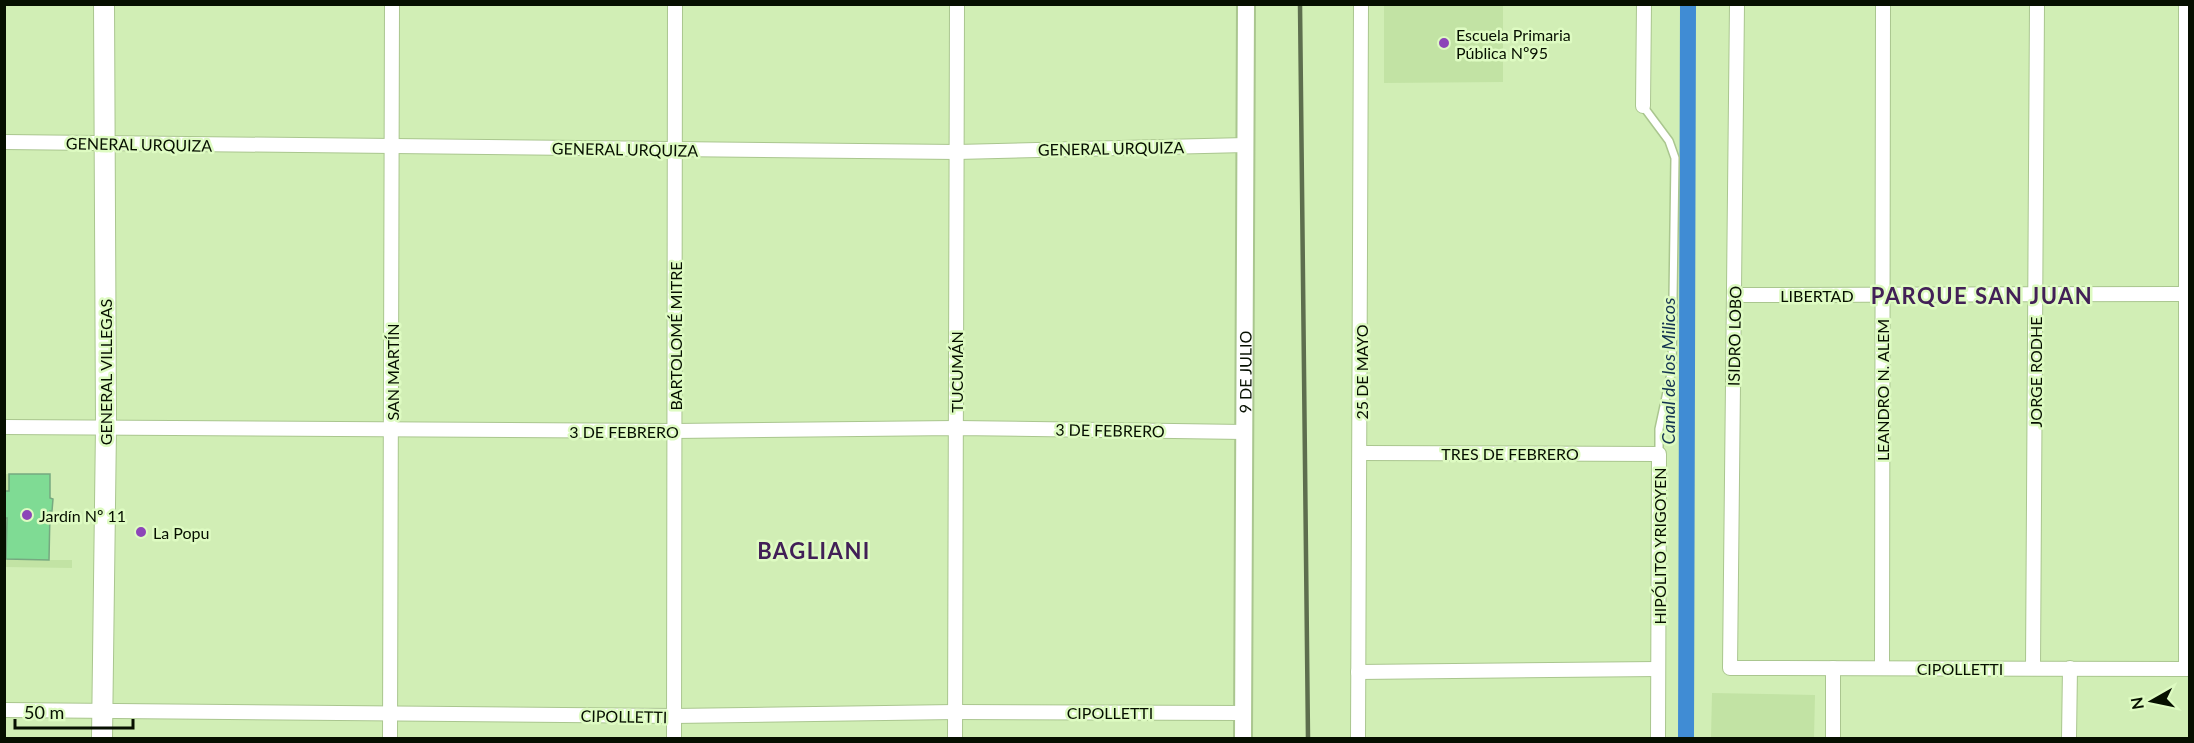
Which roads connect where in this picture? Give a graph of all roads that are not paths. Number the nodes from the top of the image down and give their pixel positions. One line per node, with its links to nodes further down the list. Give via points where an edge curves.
1 (104, 4): 14 (main road, GENERAL VILLEGAS)
2 (392, 4): 16 (street, SAN MARTÍN)
3 (675, 4): 17 (street, BARTOLOMÉ MITRE)
4 (957, 4): 18 (street, TUCUMÁN)
5 (1246, 4): 15 (street, 9 DE JULIO)
6 (1362, 4): 31 (street, 25 DE MAYO)
7 (1644, 4): 12 (street, HIPÓLITO YRIGOYEN)
8 (1737, 4): 21 (street, ISIDRO LOBO)
9 (1883, 4): 22 (street, LEANDRO N. ALEM)
10 (2037, 4): 23 (street, JORGE RODHE)
11 (2186, 4): 19 (street)
12 (1643, 106): 32 (lane, HIPÓLITO YRIGOYEN, via 1669,141 1675,158 1672,369 1659,429)
13 (4, 142): 14 (street, GENERAL URQUIZA)
14 (104, 144): 16 (street, GENERAL URQUIZA); 26 (main road, GENERAL VILLEGAS)
15 (1246, 145): 18 (street, GENERAL URQUIZA); 30 (street, 9 DE JULIO)
16 (393, 146): 17 (street, GENERAL URQUIZA); 28 (street, SAN MARTÍN)
17 (675, 150): 18 (street, GENERAL URQUIZA); 29 (street, BARTOLOMÉ MITRE)
18 (957, 152): 27 (street, TUCUMÁN)
19 (2188, 201): 20 (street)
20 (2186, 294): 23 (street, LIBERTAD); 24 (street)
21 (1735, 295): 22 (street, LIBERTAD); 34 (street, ISIDRO LOBO)
22 (1882, 295): 23 (street, LIBERTAD); 36 (street, LEANDRO N. ALEM)
23 (2035, 295): 37 (street, JORGE RODHE)
24 (2188, 350): 33 (street)
25 (4, 427): 26 (street, 3 DE FEBRERO)
26 (106, 427): 28 (street, 3 DE FEBRERO); 43 (main road, GENERAL VILLEGAS)
27 (956, 428): 29 (street, 3 DE FEBRERO); 30 (street, 3 DE FEBRERO); 44 (street, TUCUMÁN)
28 (392, 431): 29 (street, 3 DE FEBRERO); 45 (street, SAN MARTÍN)
29 (675, 431): 47 (street, BARTOLOMÉ MITRE)
30 (1244, 432): 46 (street, 9 DE JULIO)
31 (1361, 453): 32 (street, TRES DE FEBRERO); 41 (street, 25 DE MAYO)
32 (1659, 454): 39 (street, HIPÓLITO YRIGOYEN)
33 (2188, 508): 40 (street)
34 (1730, 668): 35 (street, CIPOLLETTI)
35 (1833, 668): 36 (street, CIPOLLETTI); 55 (street)
36 (1882, 668): 37 (street, CIPOLLETTI)
37 (2033, 668): 38 (street, CIPOLLETTI)
38 (2070, 668): 40 (street, CIPOLLETTI); 56 (street)
39 (1658, 669): 41 (street); 54 (street, HIPÓLITO YRIGOYEN)
40 (2188, 669)
41 (1358, 672): 53 (street, 25 DE MAYO)
42 (4, 710): 43 (street, CIPOLLETTI)
43 (103, 712): 45 (street, CIPOLLETTI); 48 (main road, GENERAL VILLEGAS)
44 (955, 712): 46 (street, CIPOLLETTI); 47 (street, CIPOLLETTI); 51 (street, TUCUMÁN)
45 (390, 713): 47 (street, CIPOLLETTI); 49 (street, SAN MARTÍN)
46 (1243, 713): 52 (street, 9 DE JULIO)
47 (674, 716): 50 (street, BARTOLOMÉ MITRE)
48 (102, 738)
49 (390, 738)
50 (674, 738)
51 (955, 738)
52 (1243, 738)
53 (1358, 738)
54 (1658, 738)
55 (1833, 738)
56 (2069, 738)

